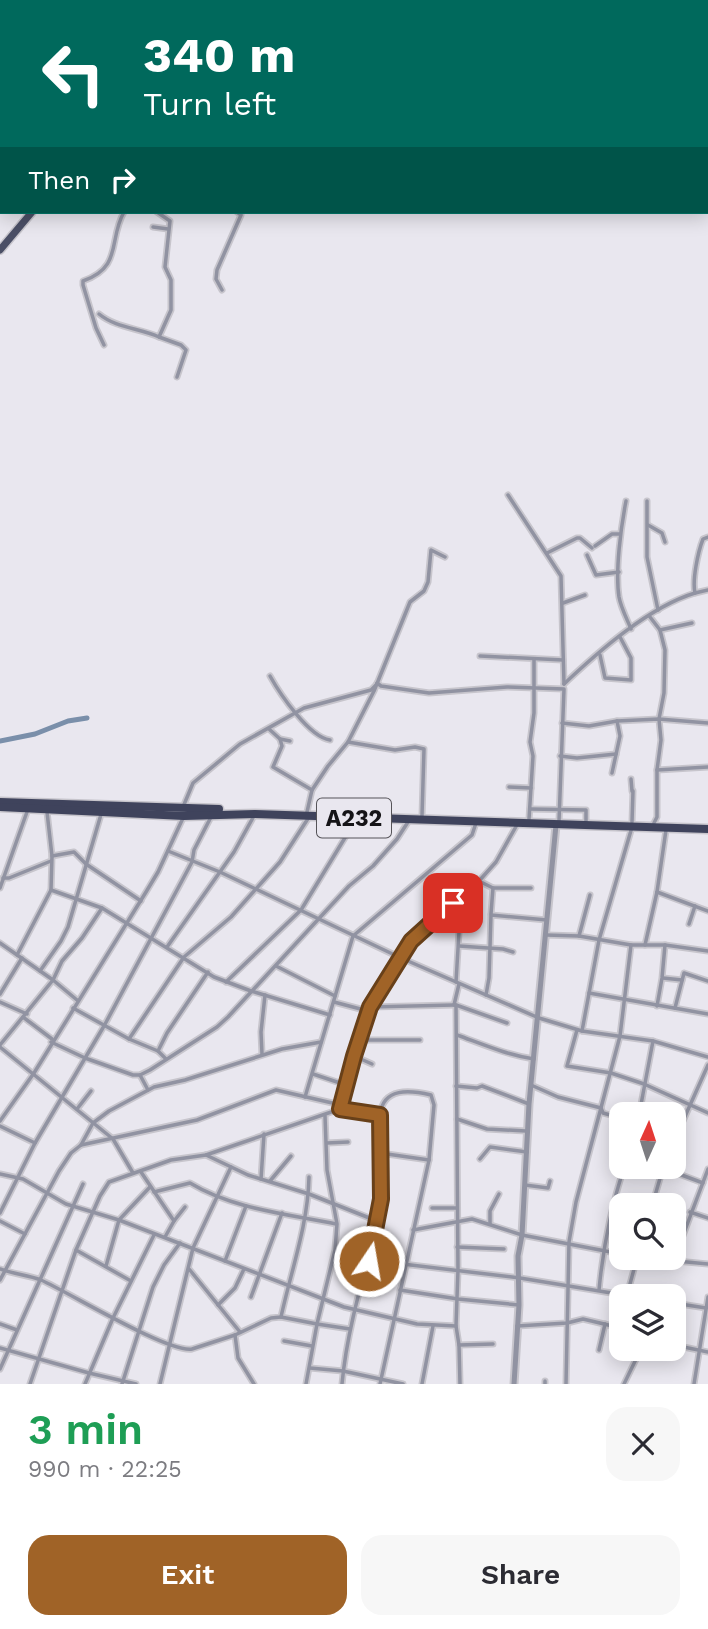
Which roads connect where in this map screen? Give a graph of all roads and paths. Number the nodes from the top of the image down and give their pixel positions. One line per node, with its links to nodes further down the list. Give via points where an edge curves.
1 (123, 214): 11 (street, via 112,261 83,281)
2 (160, 214): 6 (street, via 170,221)
3 (240, 214): 8 (street, via 217,270)
4 (25, 215): 7 (main road)
5 (153, 227): 6 (street)
6 (169, 229): 10 (street, via 165,267 171,280 171,310)
7 (0, 250)
8 (222, 290)
9 (99, 314): 10 (street, via 107,321)
10 (159, 337): 12 (street, via 186,349)
11 (104, 345)
12 (177, 377)
13 (508, 495): 20 (street)
14 (626, 500): 17 (street)
15 (647, 501): 16 (street)
16 (648, 525): 19 (street, via 662,533); 28 (street, via 648,565)
17 (621, 534): 20 (street, via 612,534 593,547 577,538); 23 (street)
18 (708, 537): 25 (street, via 701,545)
19 (665, 542)
20 (547, 553): 27 (street, via 561,576)
21 (587, 555): 23 (street, via 596,575)
22 (445, 557): 39 (street, via 431,550 424,592 410,602)
23 (619, 572): 31 (street, via 620,598)
24 (708, 590): 25 (street)
25 (695, 593): 28 (street)
26 (585, 596): 27 (street)
27 (563, 604): 37 (street)
28 (658, 611): 29 (street)
29 (649, 617): 31 (street); 32 (street)
30 (692, 623): 32 (street)
31 (631, 629): 33 (street)
32 (660, 630): 45 (street, via 665,665)
33 (620, 637): 34 (street); 34 (street, via 631,659 631,680 606,678)
34 (599, 654): 40 (street)
35 (480, 656): 36 (street)
36 (534, 659): 37 (street); 42 (street)
37 (564, 660): 40 (street)
38 (270, 676): 44 (street)
39 (377, 683): 41 (street); 42 (street, via 429,693 507,687)
40 (564, 684): 43 (street)
41 (372, 690): 44 (street); 53 (street)
42 (534, 690): 43 (street); 61 (street)
43 (564, 690): 47 (street)
44 (297, 713): 49 (street); 51 (street, via 311,730)
45 (659, 719): 46 (street); 48 (street); 57 (street)
46 (617, 721): 47 (street, via 589,726); 54 (street)
47 (562, 723): 55 (street)
48 (708, 723)
49 (269, 729): 50 (street); 71 (street, via 240,744 193,783)
50 (281, 739): 52 (street); 62 (street, via 273,767)
51 (330, 740)
52 (290, 741)
53 (348, 741): 62 (street); 76 (street, via 395,750 424,749)
54 (616, 754): 55 (street); 58 (street)
55 (560, 756): 69 (street)
56 (708, 767): 57 (street)
57 (657, 770): 85 (street)
58 (612, 773)
59 (631, 779): 86 (street)
60 (509, 787): 61 (street)
61 (531, 788): 67 (street)
62 (312, 790): 75 (street)
63 (0, 802): 66 (highway, A232)
64 (0, 807): 65 (highway, A232)
65 (28, 809): 68 (highway, A232); 93 (street)
66 (122, 809): 70 (highway, A232); 71 (highway, A232)
67 (530, 809): 69 (street); 79 (street)
68 (46, 810): 70 (highway, A232); 90 (street)
69 (559, 810): 81 (street, via 586,810); 84 (street)
70 (102, 811): 92 (street)
71 (184, 812): 72 (highway, A232); 74 (highway, A232); 89 (street)
72 (213, 814): 73 (highway, A232); 91 (street)
73 (255, 814): 74 (highway, A232); 95 (street)
74 (296, 814): 75 (highway, A232)
75 (308, 814): 76 (highway, A232); 77 (highway, A232); 102 (street, via 280,862)
76 (422, 816): 78 (highway, A232)
77 (357, 818): 80 (highway, A232); 109 (street)
78 (461, 819): 79 (highway, A232); 80 (highway, A232); 82 (highway, A232)
79 (529, 819): 84 (highway, A232)
80 (410, 820): 113 (street, via 373,866)
81 (586, 821): 84 (highway, A232); 86 (highway, A232)
82 (476, 822): 83 (highway, A232); 118 (street, via 472,835)
83 (518, 823): 84 (highway, A232); 97 (street, via 496,862)
84 (557, 823): 86 (highway, A232); 114 (street)
85 (654, 823): 86 (highway, A232); 88 (highway, A232)
86 (632, 824): 87 (highway, A232); 121 (street)
87 (666, 827): 88 (highway, A232); 103 (street)
88 (708, 827)
89 (168, 851): 91 (street); 106 (street)
90 (52, 858): 92 (street, via 74,852); 96 (street); 101 (street)
91 (192, 862): 95 (street); 120 (street)
92 (86, 864): 105 (street); 106 (street)
93 (6, 870): 94 (street); 96 (street)
94 (0, 872)
95 (220, 872): 102 (street); 127 (street)
96 (3, 878): 98 (street)
97 (479, 881): 99 (street); 111 (street)
98 (0, 888)
99 (493, 888): 100 (street); 112 (street)
100 (531, 888)
101 (51, 890): 105 (street); 131 (street)
102 (255, 890): 109 (street); 132 (street)
103 (657, 892): 107 (street); 123 (street)
104 (590, 895): 119 (street)
105 (77, 900): 108 (street); 135 (street, via 61,942)
106 (141, 901): 115 (street)
107 (695, 906): 110 (street); 116 (street)
108 (102, 908): 115 (street); 138 (street)
109 (301, 910): 113 (street); 141 (street)
110 (708, 911)
111 (443, 912): 125 (street, via 459,932); 133 (street, via 411,941)
112 (491, 915): 114 (street); 128 (street)
113 (320, 919): 118 (street); 134 (street)
114 (547, 920): 117 (street)
115 (128, 922): 120 (street); 149 (street)
116 (689, 925)
117 (546, 935): 119 (street); 160 (street)
118 (353, 936): 133 (street); 148 (street)
119 (579, 936): 121 (street)
120 (151, 937): 127 (street); 162 (street)
121 (599, 940): 126 (street); 144 (street)
122 (0, 943): 131 (street)
123 (645, 945): 124 (street); 126 (street)
124 (664, 945): 129 (street); 137 (street)
125 (459, 946): 128 (street); 142 (street)
126 (631, 946): 150 (street)
127 (167, 947): 132 (street)
128 (488, 947): 130 (street); 147 (street)
129 (708, 951)
130 (513, 952)
131 (19, 956): 135 (street); 145 (street)
132 (184, 957): 136 (street); 166 (street)
133 (401, 958): 142 (street); 156 (street)
134 (276, 966): 143 (street); 148 (street)
135 (40, 971): 138 (street)
136 (208, 972): 141 (street); 173 (street)
137 (662, 978): 139 (street); 153 (street)
138 (53, 979): 149 (street); 158 (street)
139 (682, 980): 140 (street, via 684,973); 155 (street)
140 (708, 981)
141 (226, 982): 143 (street)
142 (458, 983): 147 (street); 152 (street)
143 (251, 991): 146 (street); 178 (street, via 217,1027)
144 (589, 993): 150 (street); 163 (street)
145 (0, 994)
146 (265, 995): 159 (street); 174 (street)
147 (486, 995): 160 (street)
148 (334, 999): 156 (street); 159 (street)
149 (77, 1000): 154 (street)
150 (626, 1000): 153 (street); 165 (street)
151 (0, 1002): 158 (street)
152 (455, 1005): 156 (street); 161 (street); 164 (street)
153 (657, 1006): 155 (street)
154 (73, 1008): 162 (street); 169 (street)
155 (675, 1008): 157 (street)
156 (369, 1009): 167 (street)
157 (708, 1014)
158 (25, 1015): 169 (street); 172 (street)
159 (330, 1015): 171 (street)
160 (539, 1018): 163 (street); 179 (street)
161 (507, 1023)
162 (104, 1026): 166 (street); 176 (street)
163 (580, 1031): 165 (street); 183 (street, via 567,1066)
164 (457, 1035): 179 (street); 189 (street)
165 (620, 1036): 170 (street); 183 (street)
166 (129, 1040): 173 (street)
167 (359, 1040): 168 (street); 175 (street)
168 (420, 1040)
169 (52, 1041): 176 (street); 182 (street)
170 (653, 1041): 177 (street); 186 (street)
171 (321, 1042): 174 (street); 184 (street)
172 (0, 1046): 182 (street)
173 (158, 1051): 178 (street)
174 (262, 1054): 190 (street)
175 (354, 1056): 180 (street); 187 (street)
176 (85, 1058): 185 (street); 192 (street)
177 (708, 1058)
178 (166, 1059): 185 (street)
179 (534, 1059): 188 (street)
180 (372, 1064)
181 (708, 1065): 196 (street)
182 (34, 1073): 192 (street); 207 (street)
183 (611, 1073): 186 (street); 198 (street)
184 (313, 1074): 187 (street); 193 (street)
185 (140, 1075): 190 (street)
186 (645, 1084): 194 (street); 196 (street)
187 (346, 1085): 197 (street)
188 (531, 1085): 195 (street); 198 (street)
189 (456, 1086): 195 (street, via 482,1086); 205 (street)
190 (148, 1090): 206 (street)
191 (91, 1091): 199 (street)
192 (62, 1097): 199 (street); 212 (street)
193 (305, 1097): 197 (street); 210 (street, via 276,1090 197,1120)
194 (642, 1102)
195 (529, 1104): 208 (street)
196 (689, 1106): 200 (street); 201 (street)
197 (340, 1107): 202 (street); 204 (street)
198 (601, 1108): 203 (street); 267 (street)
199 (77, 1109): 206 (street)
200 (686, 1113)
201 (708, 1113)
202 (380, 1115): 216 (street); 220 (street, via 383,1102 397,1091 431,1095)
203 (609, 1115)
204 (324, 1116): 209 (street); 213 (street)
205 (457, 1119): 208 (street, via 487,1129); 247 (street)
206 (93, 1123): 210 (street); 214 (street)
207 (0, 1124): 212 (street)
208 (528, 1131): 215 (street)
209 (264, 1134): 217 (street); 229 (street)
210 (113, 1139): 214 (street); 224 (street)
211 (348, 1142): 213 (street)
212 (35, 1143): 228 (street)
213 (327, 1143): 243 (street)
214 (81, 1144): 238 (street)
215 (527, 1152): 219 (street, via 491,1147); 235 (street)
216 (380, 1153): 220 (street); 257 (street)
217 (206, 1155): 221 (street); 223 (street, via 171,1160)
218 (291, 1156): 231 (street)
219 (480, 1159)
220 (429, 1160): 262 (street)
221 (231, 1167): 229 (street); 241 (street)
222 (708, 1169): 233 (street)
223 (141, 1172): 224 (street); 236 (street)
224 (133, 1173): 248 (street, via 109,1182)
225 (0, 1174): 228 (street)
226 (686, 1176): 233 (street)
227 (310, 1177): 239 (street)
228 (17, 1178): 238 (street); 251 (street)
229 (261, 1179): 231 (street)
230 (620, 1180): 273 (street)
231 (270, 1181): 239 (street)
232 (550, 1181): 235 (street, via 548,1188)
233 (703, 1183): 250 (street)
234 (83, 1184): 242 (street)
235 (525, 1185): 265 (street)
236 (150, 1187): 237 (street); 254 (street)
237 (154, 1192): 241 (street, via 190,1183); 255 (street)
238 (47, 1193): 242 (street); 263 (street)
239 (309, 1194): 243 (street); 252 (street)
240 (499, 1194): 260 (street)
241 (216, 1197): 244 (street); 270 (street)
242 (73, 1205): 248 (street); 288 (street)
243 (335, 1205): 257 (street); 259 (street)
244 (246, 1206): 249 (street); 275 (street)
245 (186, 1207): 255 (street)
246 (432, 1208): 247 (street)
247 (457, 1208): 258 (street)
248 (93, 1212): 254 (street); 272 (street)
249 (282, 1212): 252 (street); 285 (street)
250 (690, 1212): 253 (street); 261 (street)
251 (0, 1213)
252 (303, 1217): 259 (street); 290 (street)
253 (708, 1218)
254 (120, 1220): 264 (street); 280 (street)
255 (174, 1221): 266 (street)
256 (0, 1222): 263 (street)
257 (378, 1222): 276 (street)
258 (458, 1222): 260 (street, via 472,1219); 262 (street); 269 (street)
259 (337, 1224): 298 (street)
260 (489, 1224): 265 (street)
261 (686, 1224)
262 (412, 1230): 279 (street)
263 (25, 1234): 283 (street)
264 (154, 1235): 266 (street); 289 (street)
265 (522, 1235): 267 (street); 286 (street, via 517,1256)
266 (166, 1237): 268 (street)
267 (569, 1242): 273 (street); 291 (street)
268 (180, 1243): 270 (street); 318 (street, via 159,1273)
269 (457, 1247): 271 (street); 284 (street)
270 (193, 1248): 275 (street); 281 (street)
271 (504, 1249)
272 (76, 1250): 280 (street); 294 (street)
273 (603, 1250): 274 (street); 293 (street)
274 (609, 1251)
275 (225, 1261): 282 (street)
276 (369, 1261): 279 (street); 304 (street)
277 (686, 1263): 278 (street)
278 (708, 1264)
279 (407, 1265): 284 (street); 292 (street)
280 (106, 1266): 289 (street)
281 (188, 1269): 300 (street); 322 (street)
282 (244, 1269): 285 (street); 300 (street, via 235,1288)
283 (2, 1270): 287 (street); 288 (street)
284 (458, 1270): 286 (street); 299 (street)
285 (260, 1274): 290 (street); 296 (street)
286 (520, 1278): 291 (street); 301 (street)
287 (0, 1280)
288 (41, 1280): 294 (street); 316 (street)
289 (131, 1281): 306 (street)
290 (288, 1286): 298 (street); 305 (street)
291 (569, 1287): 293 (street); 308 (street)
292 (400, 1290): 299 (street); 307 (street)
293 (599, 1290): 295 (street)
294 (62, 1291): 306 (street); 332 (street)
295 (609, 1292)
296 (251, 1297)
297 (708, 1297): 303 (street)
298 (323, 1299): 304 (street); 310 (street)
299 (458, 1299): 301 (street); 314 (street)
300 (218, 1305): 319 (street)
301 (519, 1305): 315 (street)
302 (686, 1305): 303 (street)
303 (707, 1308): 330 (street)
304 (355, 1310): 307 (street); 317 (street)
305 (281, 1317): 310 (street); 319 (street)
306 (113, 1318): 318 (street); 337 (street)
307 (394, 1318): 313 (street); 338 (street)
308 (567, 1323): 311 (street, via 583,1319); 315 (street); 351 (street)
309 (0, 1324): 316 (street)
310 (317, 1324): 317 (street); 325 (street)
311 (605, 1324): 312 (street); 329 (street)
312 (609, 1325)
313 (433, 1326): 314 (street); 348 (street)
314 (456, 1326): 324 (street)
315 (517, 1326): 350 (street)
316 (17, 1329): 328 (street)
317 (350, 1329): 336 (street)
318 (138, 1330): 322 (street); 339 (street)
319 (240, 1332): 320 (street)
320 (235, 1335): 322 (street, via 186,1350); 344 (street, via 239,1358)
321 (284, 1341): 325 (street)
322 (169, 1344): 343 (street)
323 (492, 1344): 324 (street)
324 (459, 1345): 349 (street)
325 (312, 1346): 334 (street)
326 (0, 1348): 328 (street)
327 (686, 1348): 330 (street)
328 (8, 1349): 332 (street); 335 (street)
329 (599, 1350)
330 (700, 1351): 331 (street); 353 (street)
331 (708, 1352)
332 (38, 1359): 337 (street); 340 (street)
333 (635, 1361): 352 (street)
334 (310, 1368): 336 (street); 345 (street)
335 (0, 1369)
336 (343, 1371): 338 (street); 346 (street)
337 (89, 1373): 339 (street); 341 (street)
338 (380, 1381): 347 (street)
339 (122, 1383): 342 (street)
340 (30, 1384)
341 (85, 1384)
342 (136, 1384)
343 (160, 1384)
344 (254, 1384)
345 (306, 1384)
346 (342, 1384)
347 (403, 1384)
348 (422, 1384)
349 (460, 1384)
350 (514, 1384)
351 (566, 1384)
352 (624, 1384)
353 (694, 1384)

